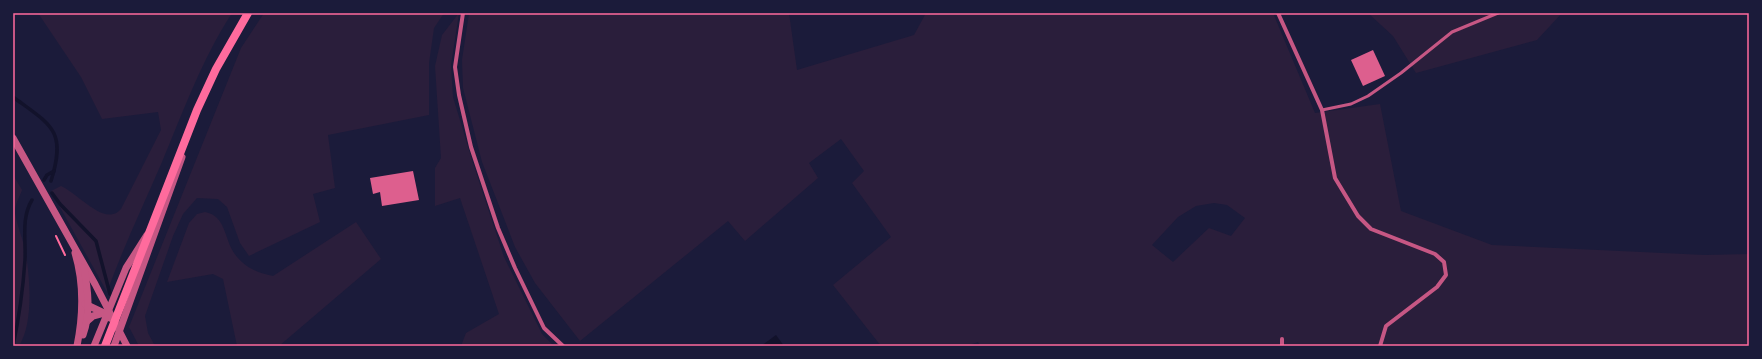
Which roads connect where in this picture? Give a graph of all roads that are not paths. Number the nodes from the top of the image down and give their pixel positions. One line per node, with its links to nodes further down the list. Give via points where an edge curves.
1 (248, 13): 6 (main road, via 216,69)
2 (463, 13): 23 (street, via 455,67 471,147 498,228 515,268 544,328)
3 (1278, 13): 5 (street)
4 (1498, 13): 5 (lane, via 1452,32 1368,96 1351,104)
5 (1322, 110): 25 (street, via 1335,178 1358,216 1371,230 1435,254 1444,262 1446,275 1437,287 1386,326)
6 (187, 135): 8 (main road); 18 (street, via 180,167)
7 (13, 138): 9 (street)
8 (148, 233): 20 (street, via 126,268); 21 (main road)
9 (73, 245): 10 (street); 12 (street)
10 (83, 263): 11 (street); 12 (street)
11 (102, 298): 12 (street); 16 (street)
12 (85, 299): 13 (street); 19 (street)
13 (88, 306): 14 (street); 15 (street)
14 (104, 312): 15 (street); 16 (street)
15 (86, 322): 19 (street)
16 (116, 324): 22 (street)
17 (1282, 339): 24 (street)
18 (114, 345)
19 (78, 346)
20 (94, 346)
21 (105, 346)
22 (127, 346)
23 (563, 346)
24 (1282, 346)
25 (1380, 346)

